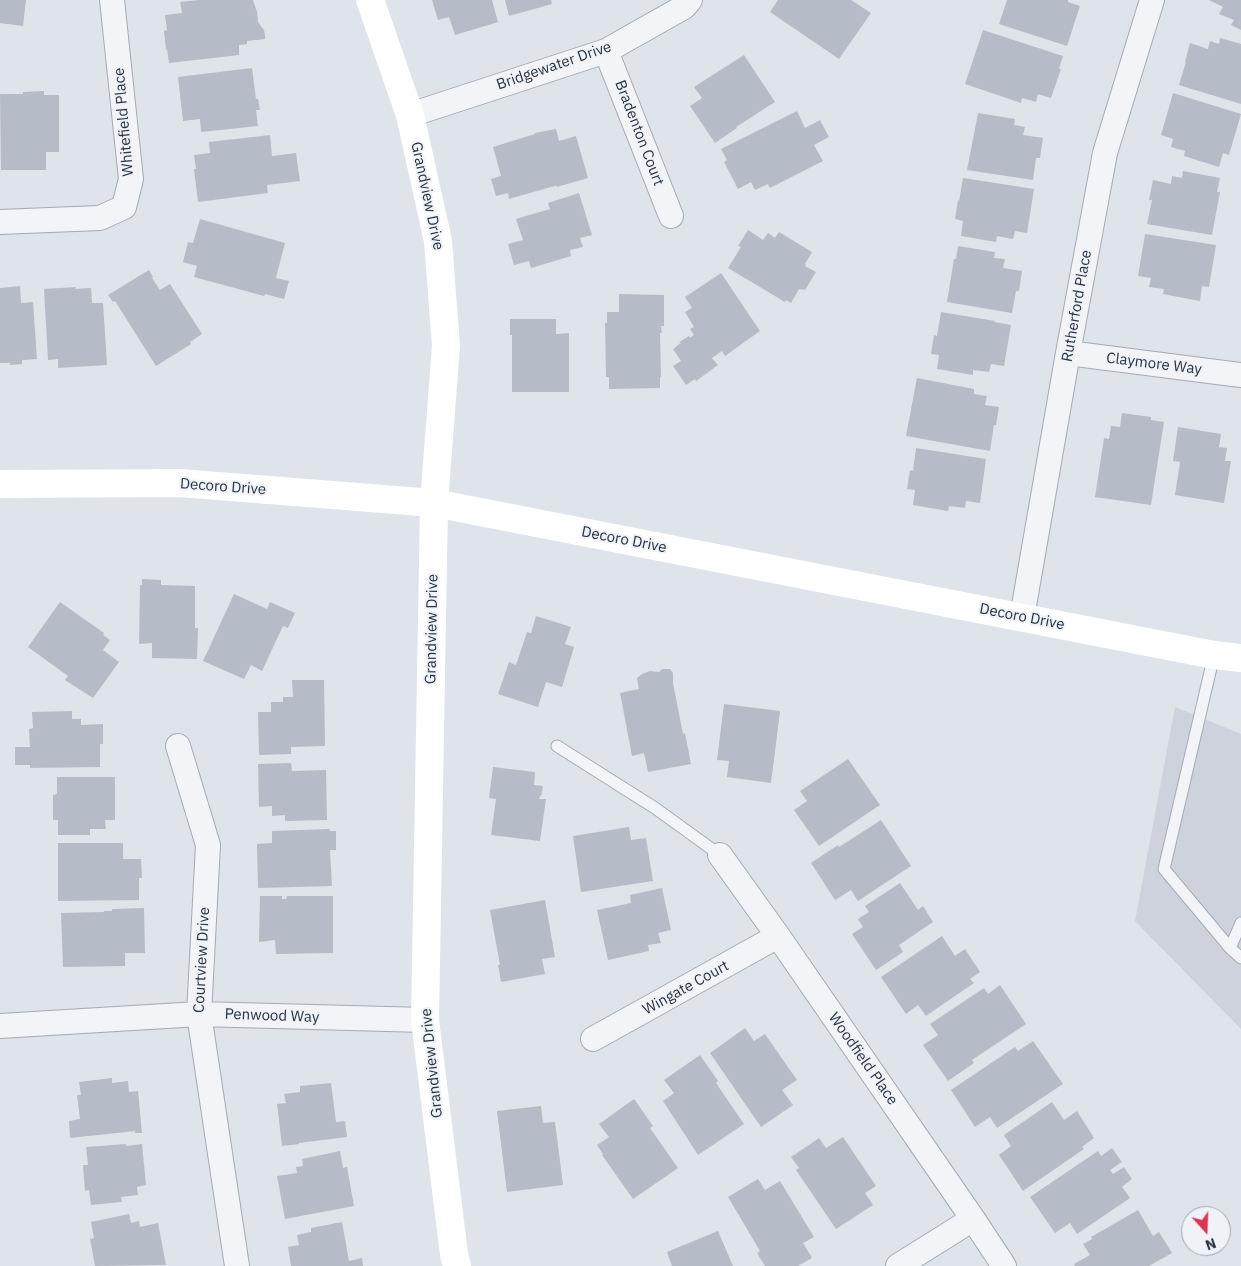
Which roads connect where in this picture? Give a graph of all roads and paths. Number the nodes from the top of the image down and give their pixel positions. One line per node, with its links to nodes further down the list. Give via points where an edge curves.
1 (112, 0): 8 (street, Whitefield Place, via 131,179 124,207 100,218)
2 (370, 0): 6 (street, Grandview Drive)
3 (690, 0): 5 (street, Bridgewater Drive, via 684,7)
4 (1152, 0): 9 (street, Rutherford Place, via 1105,153)
5 (606, 51): 6 (street, Bridgewater Drive); 7 (street, Bradenton Court)
6 (410, 115): 12 (street, Grandview Drive, via 438,241 446,346)
7 (671, 216)
8 (0, 222)
9 (1068, 353): 10 (street, Claymore Way); 13 (street, Rutherford Place)
10 (1241, 375)
11 (0, 484): 12 (street, Decoro Drive, via 180,483)
12 (434, 503): 13 (street, Decoro Drive); 24 (street, Grandview Drive)
13 (1022, 617): 14 (street, Decoro Drive)
14 (1214, 655): 15 (street, Decoro Drive); 21 (lane, via 1164,869)
15 (1241, 658)
16 (178, 746): 23 (street, Courtview Drive, via 208,845)
17 (557, 746): 18 (lane, via 655,808)
18 (720, 855): 20 (street, Woodfield Place)
19 (1241, 923): 21 (lane)
20 (778, 936): 26 (street, Wingate Court); 27 (street, Woodfield Place)
21 (1230, 948): 22 (lane)
22 (1241, 958)
23 (199, 1014): 24 (street, Penwood Way); 25 (street, Penwood Way); 28 (street, Courtview Drive)
24 (425, 1020): 29 (street, Grandview Drive)
25 (0, 1026)
26 (593, 1039)
27 (973, 1219): 30 (street); 31 (street, Woodfield Place)
28 (237, 1266)
29 (457, 1266)
30 (898, 1266)
31 (1004, 1266)

